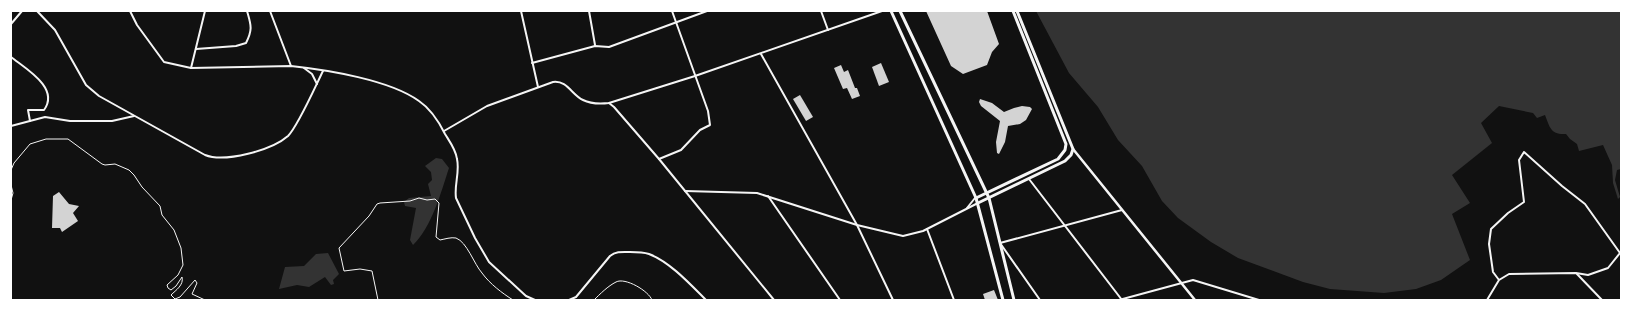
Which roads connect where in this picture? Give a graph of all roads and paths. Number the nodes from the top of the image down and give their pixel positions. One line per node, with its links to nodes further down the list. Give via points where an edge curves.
1 (22, 11): 18 (street)
2 (37, 11): 33 (street, via 55,30 86,85 99,96)
3 (130, 11): 27 (street, via 164,62)
4 (205, 11): 21 (street)
5 (247, 11): 21 (street, via 251,33 246,43)
6 (270, 11): 25 (street)
7 (521, 11): 24 (street)
8 (589, 11): 20 (street)
9 (672, 11): 17 (street)
10 (707, 11): 17 (street)
11 (821, 11): 19 (street)
12 (882, 11): 19 (street)
13 (890, 11): 45 (main road)
14 (900, 11): 43 (main road)
15 (1013, 11): 43 (main road, via 1066,144 1058,159)
16 (1018, 11): 37 (main road)
17 (676, 22): 20 (street, via 609,48); 29 (street)
18 (11, 24)
19 (828, 30): 22 (street)
20 (595, 46): 24 (street)
21 (196, 50): 27 (street)
22 (761, 54): 29 (street); 51 (street)
23 (11, 57): 34 (street, via 41,80 49,95 44,110 28,110)
24 (532, 63): 31 (street)
25 (292, 66): 26 (street); 27 (street)
26 (303, 67): 28 (street); 30 (street, via 312,74)
27 (191, 68)
28 (323, 71): 30 (street); 36 (street, via 402,90 428,109)
29 (695, 76): 32 (street); 38 (street, via 708,111 710,125 700,130 682,150)
30 (317, 84): 33 (street, via 288,136 263,149 235,157 210,157)
31 (538, 88): 32 (street, via 557,81 582,100); 36 (street, via 487,106)
32 (609, 103): 38 (street)
33 (135, 116): 34 (street, via 112,121 70,121 45,117)
34 (30, 121): 35 (street)
35 (11, 126)
36 (444, 131): 62 (street, via 457,159 456,198 475,238 490,262 526,296)
37 (1073, 149): 40 (main road, via 1071,156 1065,161); 50 (street)
38 (659, 159): 42 (street)
39 (11, 170): 59 (path, via 30,144 46,139 68,139 102,164 115,164 128,170 160,206 162,215 180,242 183,265 178,275 167,285 168,288 171,290 180,277 183,278 179,289 171,295 174,298 180,297 195,280 197,283 192,294)
40 (1029, 179): 46 (main road); 52 (street)
41 (11, 185): 47 (path)
42 (685, 191): 44 (street, via 757,193); 67 (street)
43 (987, 193): 45 (main road); 46 (main road)
44 (768, 196): 51 (street); 68 (street)
45 (976, 198): 48 (main road); 49 (street)
46 (989, 198): 48 (main road); 54 (main road)
47 (11, 200)
48 (978, 203): 49 (street); 71 (main road)
49 (966, 209): 53 (street)
50 (1122, 210): 52 (street); 58 (street)
51 (857, 225): 53 (street, via 903,236); 69 (street)
52 (1065, 226): 54 (street); 74 (street)
53 (927, 229): 70 (street)
54 (1000, 243): 72 (main road); 73 (street)
55 (1621, 253): 56 (street, via 1608,268 1588,275); 57 (street, via 1585,204 1524,152 1520,160 1524,202 1491,229 1489,244 1493,272)
56 (1576, 273): 57 (street, via 1508,274); 78 (street)
57 (1499, 280): 77 (street)
58 (1181, 282): 74 (street, via 1175,286); 75 (street); 76 (street, via 1193,280)
59 (204, 300)
60 (378, 300): 61 (path, via 372,271 344,271 339,248 361,225 376,204 419,198 435,199 439,203 436,237 440,240 455,238 461,241 482,274)
61 (513, 300)
62 (535, 300)
63 (569, 300): 66 (street, via 576,297 613,253 620,252 645,253 654,257 682,276)
64 (594, 300): 65 (path, via 616,281 623,281 638,286 651,296)
65 (652, 300)
66 (706, 300)
67 (774, 300)
68 (840, 300)
69 (893, 300)
70 (954, 300)
71 (1002, 300)
72 (1014, 300)
73 (1040, 300)
74 (1121, 300)
75 (1195, 300)
76 (1259, 300)
77 (1487, 300)
78 (1602, 300)

